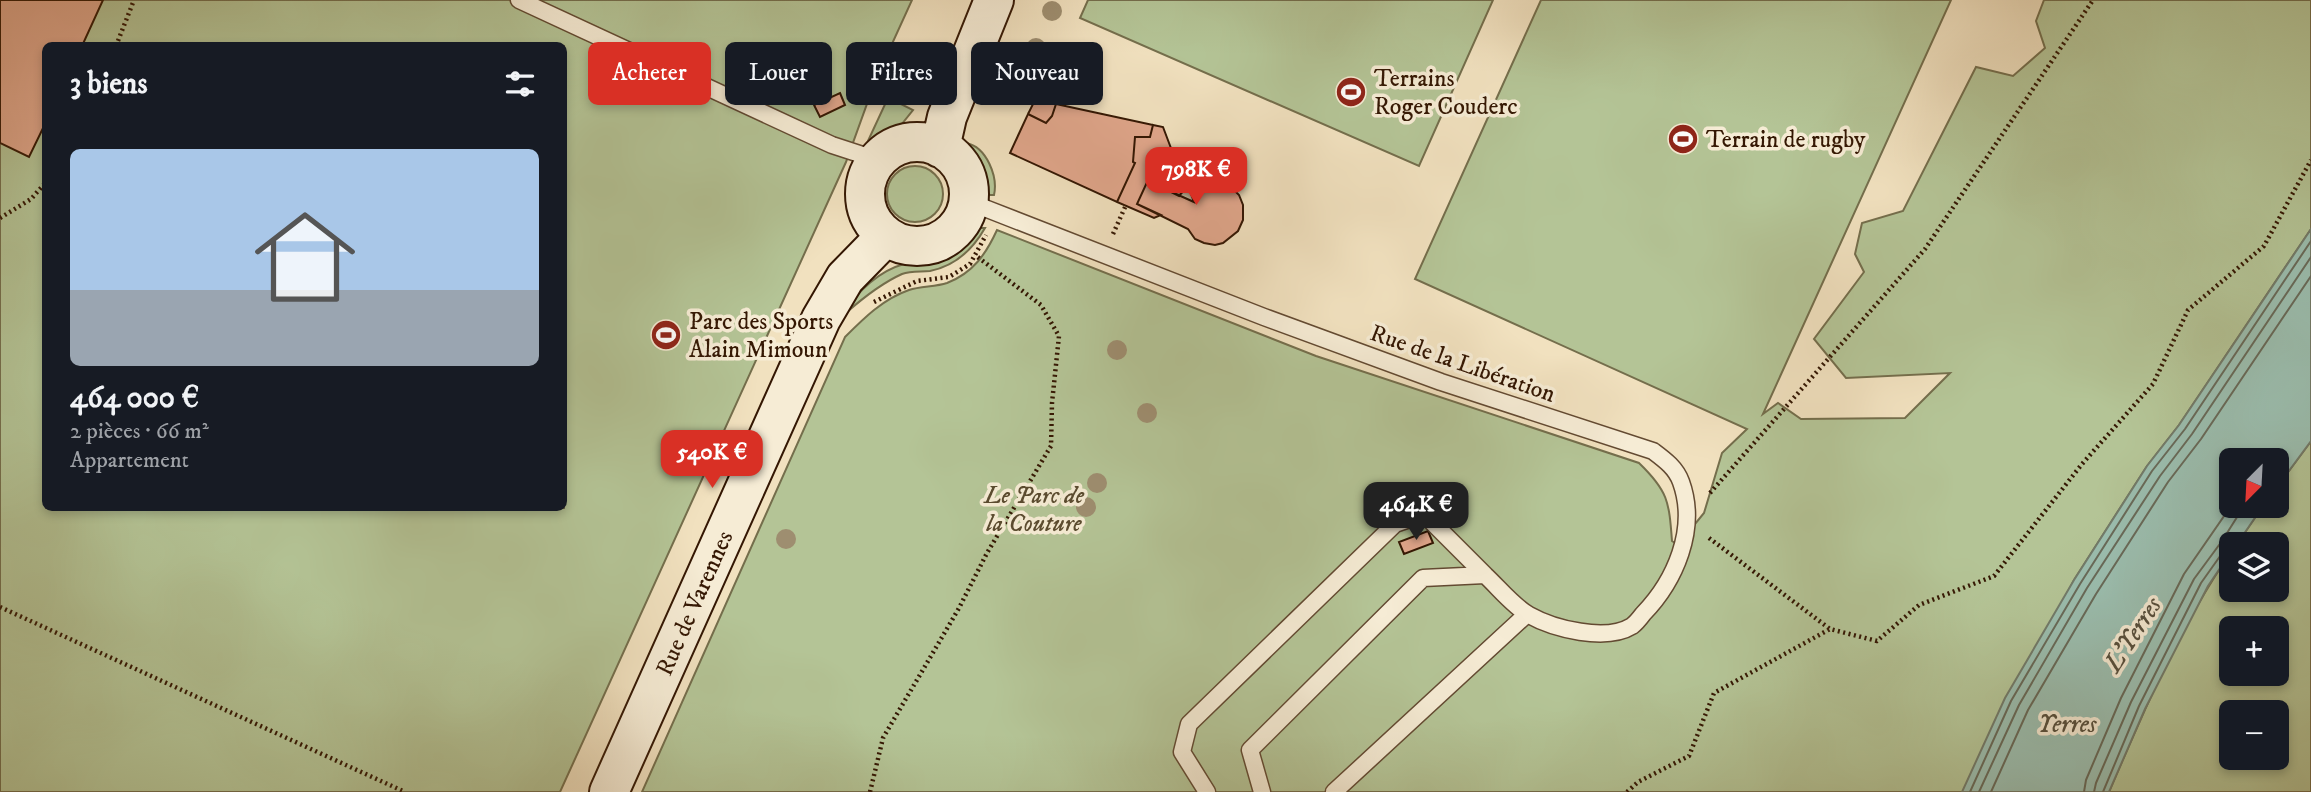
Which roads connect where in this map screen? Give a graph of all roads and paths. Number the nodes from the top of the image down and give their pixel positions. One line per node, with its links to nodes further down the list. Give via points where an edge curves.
1 (134, 0): 6 (path)
2 (519, 0): 7 (lane, via 832,145)
3 (968, 0): 7 (street)
4 (994, 0): 7 (street, via 947,117)
5 (2093, 0): 15 (path, via 1925,249)
6 (118, 42)
7 (908, 150): 10 (street, via 954,159); 12 (street, via 868,174 867,208)
8 (2311, 160): 19 (path, via 2264,246 2188,310 2153,384 2081,464 1994,576 1919,605 1877,640)
9 (42, 187): 11 (path)
10 (983, 210): 12 (street, via 935,243 901,244); 13 (path); 15 (lane, Rue de la Libération, via 1428,377 1653,452 1670,463 1681,481)
11 (0, 218)
12 (886, 236): 21 (street, Rue de Varennes, via 845,278 821,319)
13 (975, 255): 14 (path, via 970,264 948,277 918,281); 22 (path, via 1041,306 1059,336 1051,446 883,738)
14 (872, 303)
15 (1686, 521): 18 (lane, Rue de la Libération, via 1674,572 1653,604 1631,626 1598,634 1566,630); 19 (path)
16 (1485, 575): 18 (lane); 23 (lane, via 1424,514 1395,524 1189,724 1182,752); 24 (lane, via 1423,578 1250,750)
17 (0, 607): 20 (path)
18 (1527, 614): 25 (lane)
19 (1830, 629): 26 (path, via 1714,693 1689,756)
20 (405, 792)
21 (609, 792)
22 (870, 792)
23 (1207, 792)
24 (1262, 792)
25 (1334, 792)
26 (1627, 792)

